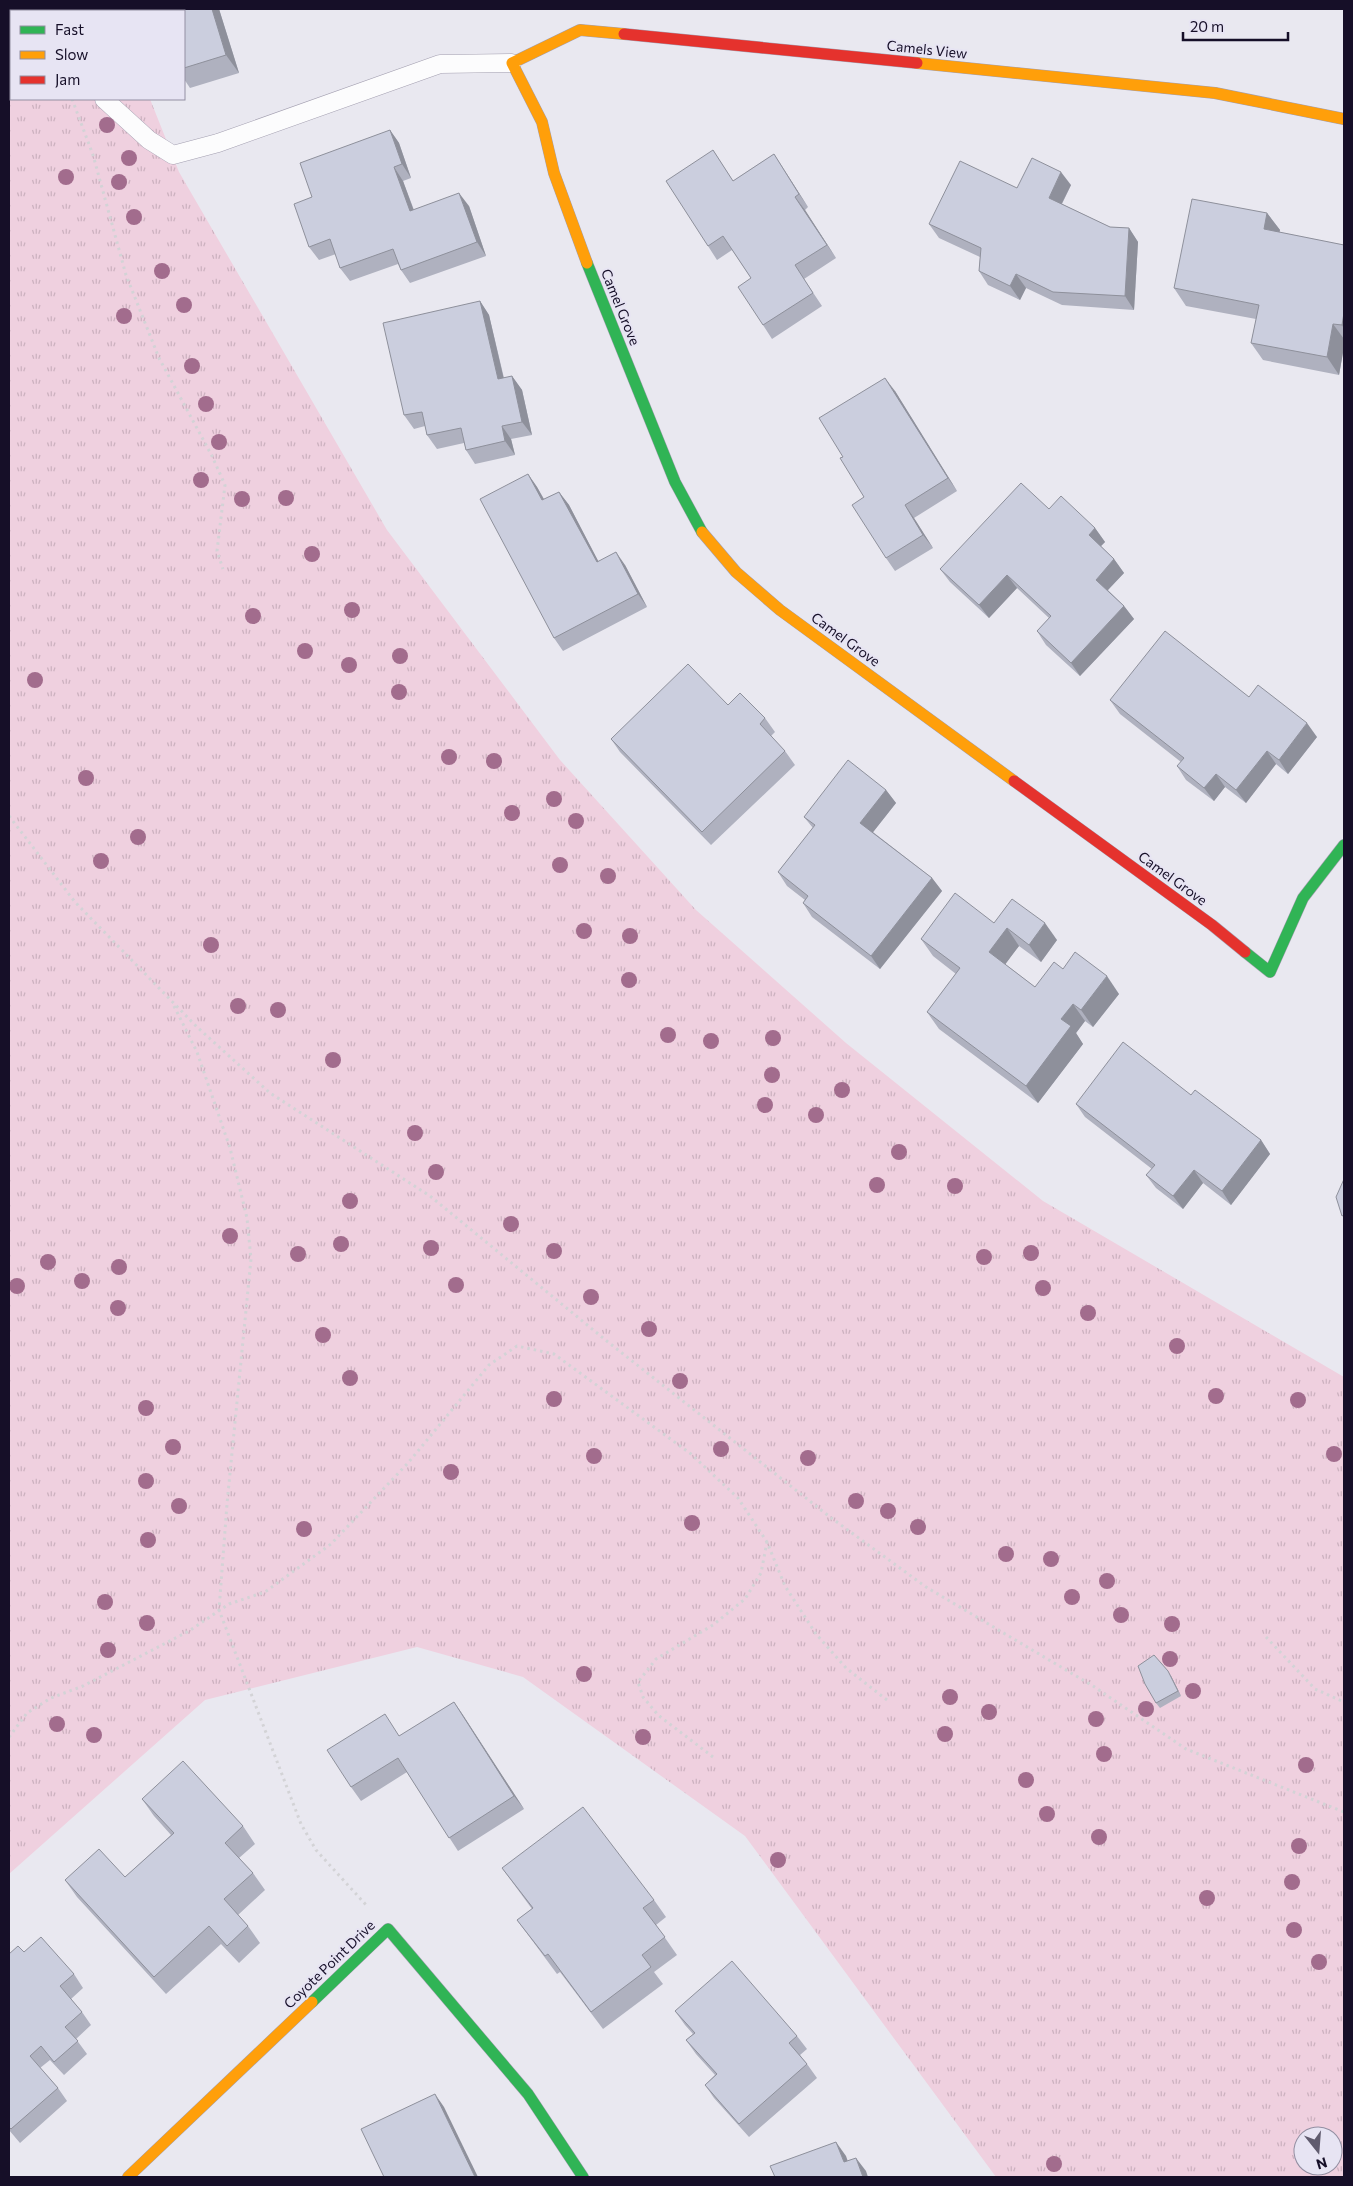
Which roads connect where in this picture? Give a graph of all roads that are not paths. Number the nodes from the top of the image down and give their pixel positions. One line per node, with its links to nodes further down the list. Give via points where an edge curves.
1 (512, 63): 2 (lane, via 440,64 174,155 149,140); 3 (street, Camels View, via 580,30 1215,93); 4 (street, Camel Grove, via 542,122 568,215 675,482 701,530 736,572 780,610 1212,925 1270,972 1303,898)
2 (105, 100)
3 (1344, 119)
4 (1344, 845)
5 (128, 2177): 6 (street, Coyote Point Drive, via 388,1929 519,2083)
6 (583, 2177)

